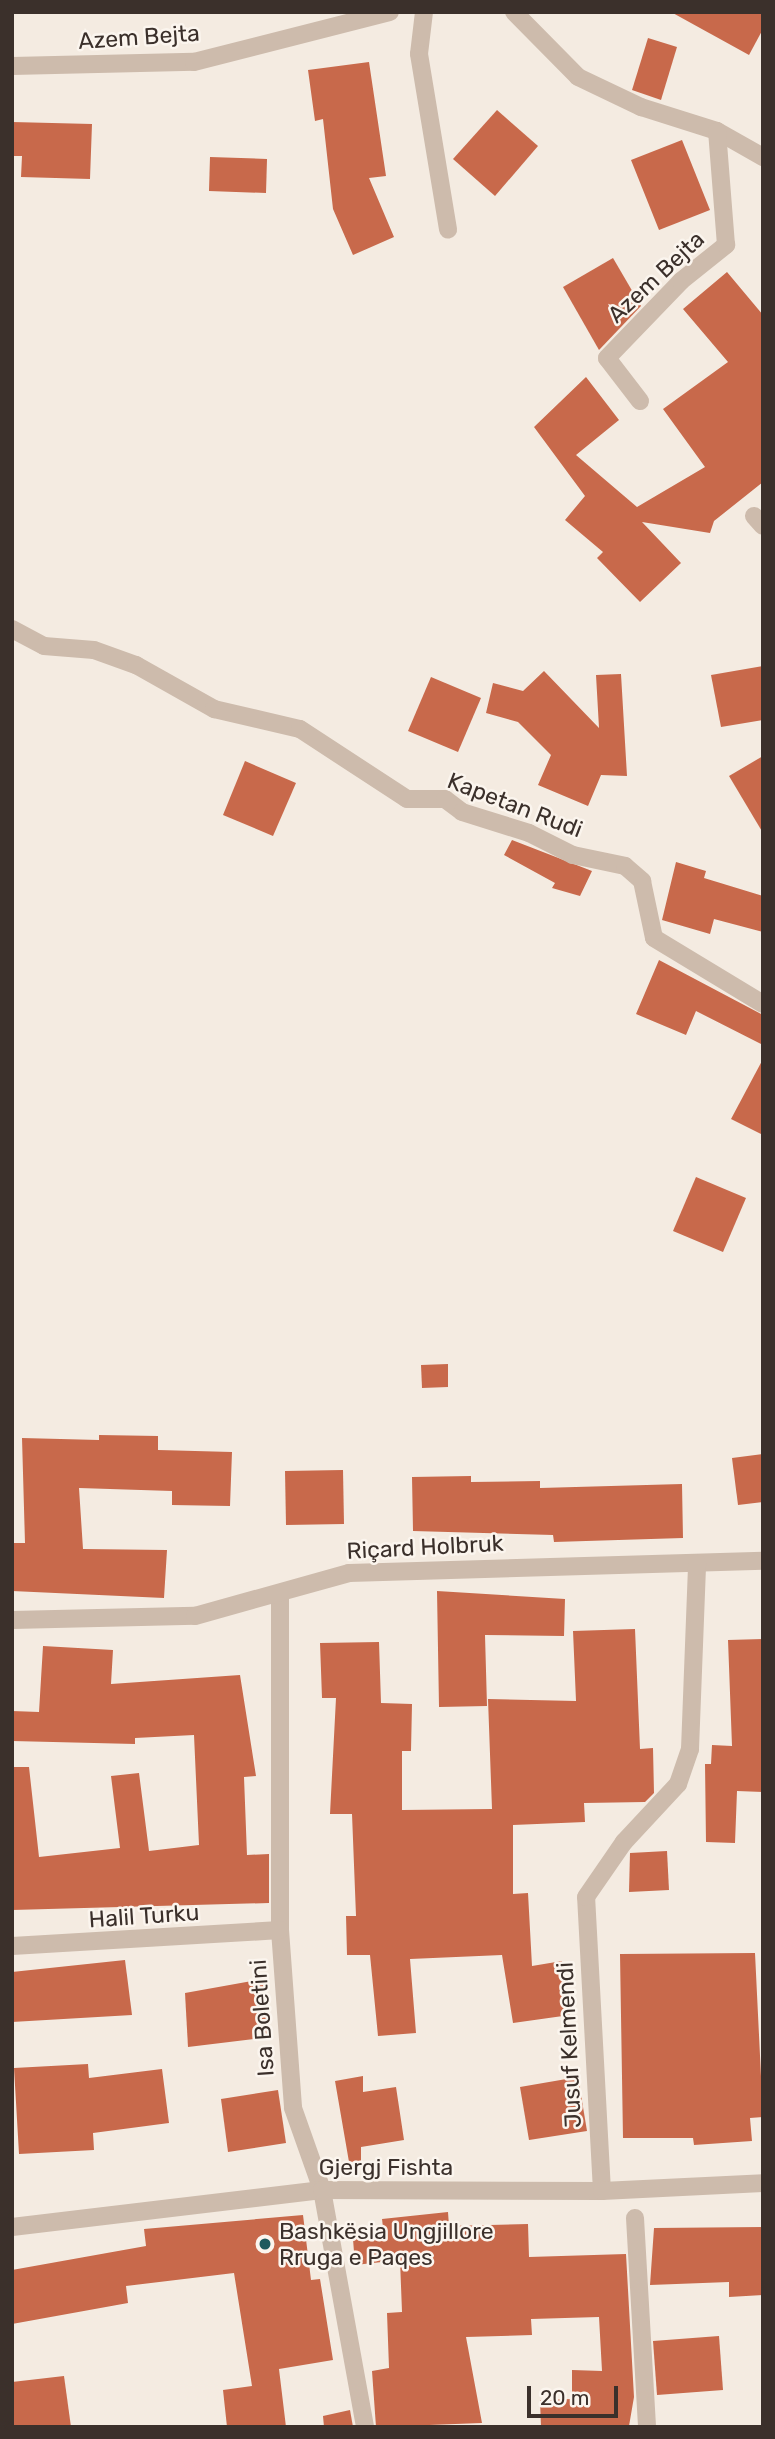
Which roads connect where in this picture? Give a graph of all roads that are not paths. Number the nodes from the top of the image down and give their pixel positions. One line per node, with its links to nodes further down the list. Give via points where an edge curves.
1 (390, 12): 4 (street, Azem Bejta, via 194,62)
2 (424, 12): 7 (street, via 419,54)
3 (514, 12): 5 (street, via 578,77 642,107)
4 (12, 66)
5 (717, 131): 6 (street); 8 (street, Azem Bejta, via 726,245 681,281 607,358)
6 (763, 157)
7 (448, 230)
8 (640, 401)
9 (12, 629): 10 (street, Kapetan Rudi, via 44,646 94,650 136,664 214,709 300,729 407,799 444,799 462,812 530,833 573,855 625,866 642,881 654,937)
10 (763, 1004)
11 (763, 1562): 12 (street, Riçard Holbruk)
12 (697, 1563): 13 (street, Riçard Holbruk, via 349,1573); 19 (street, Jusuf Kelmendi, via 690,1749 678,1784 624,1842 586,1897)
13 (280, 1597): 14 (street, Riçard Holbruk, via 195,1616); 15 (street, Isa Boletini)
14 (12, 1620)
15 (280, 1930): 16 (street, Halil Turku); 18 (street, Isa Boletini, via 293,2108)
16 (12, 1946)
17 (763, 2183): 19 (street, Gjergj Fishta)
18 (322, 2190): 19 (street, Gjergj Fishta); 21 (street, Gjergj Fishta); 22 (street, Isa Boletini)
19 (602, 2192)
20 (635, 2218): 23 (street)
21 (12, 2227)
22 (365, 2427)
23 (647, 2427)

